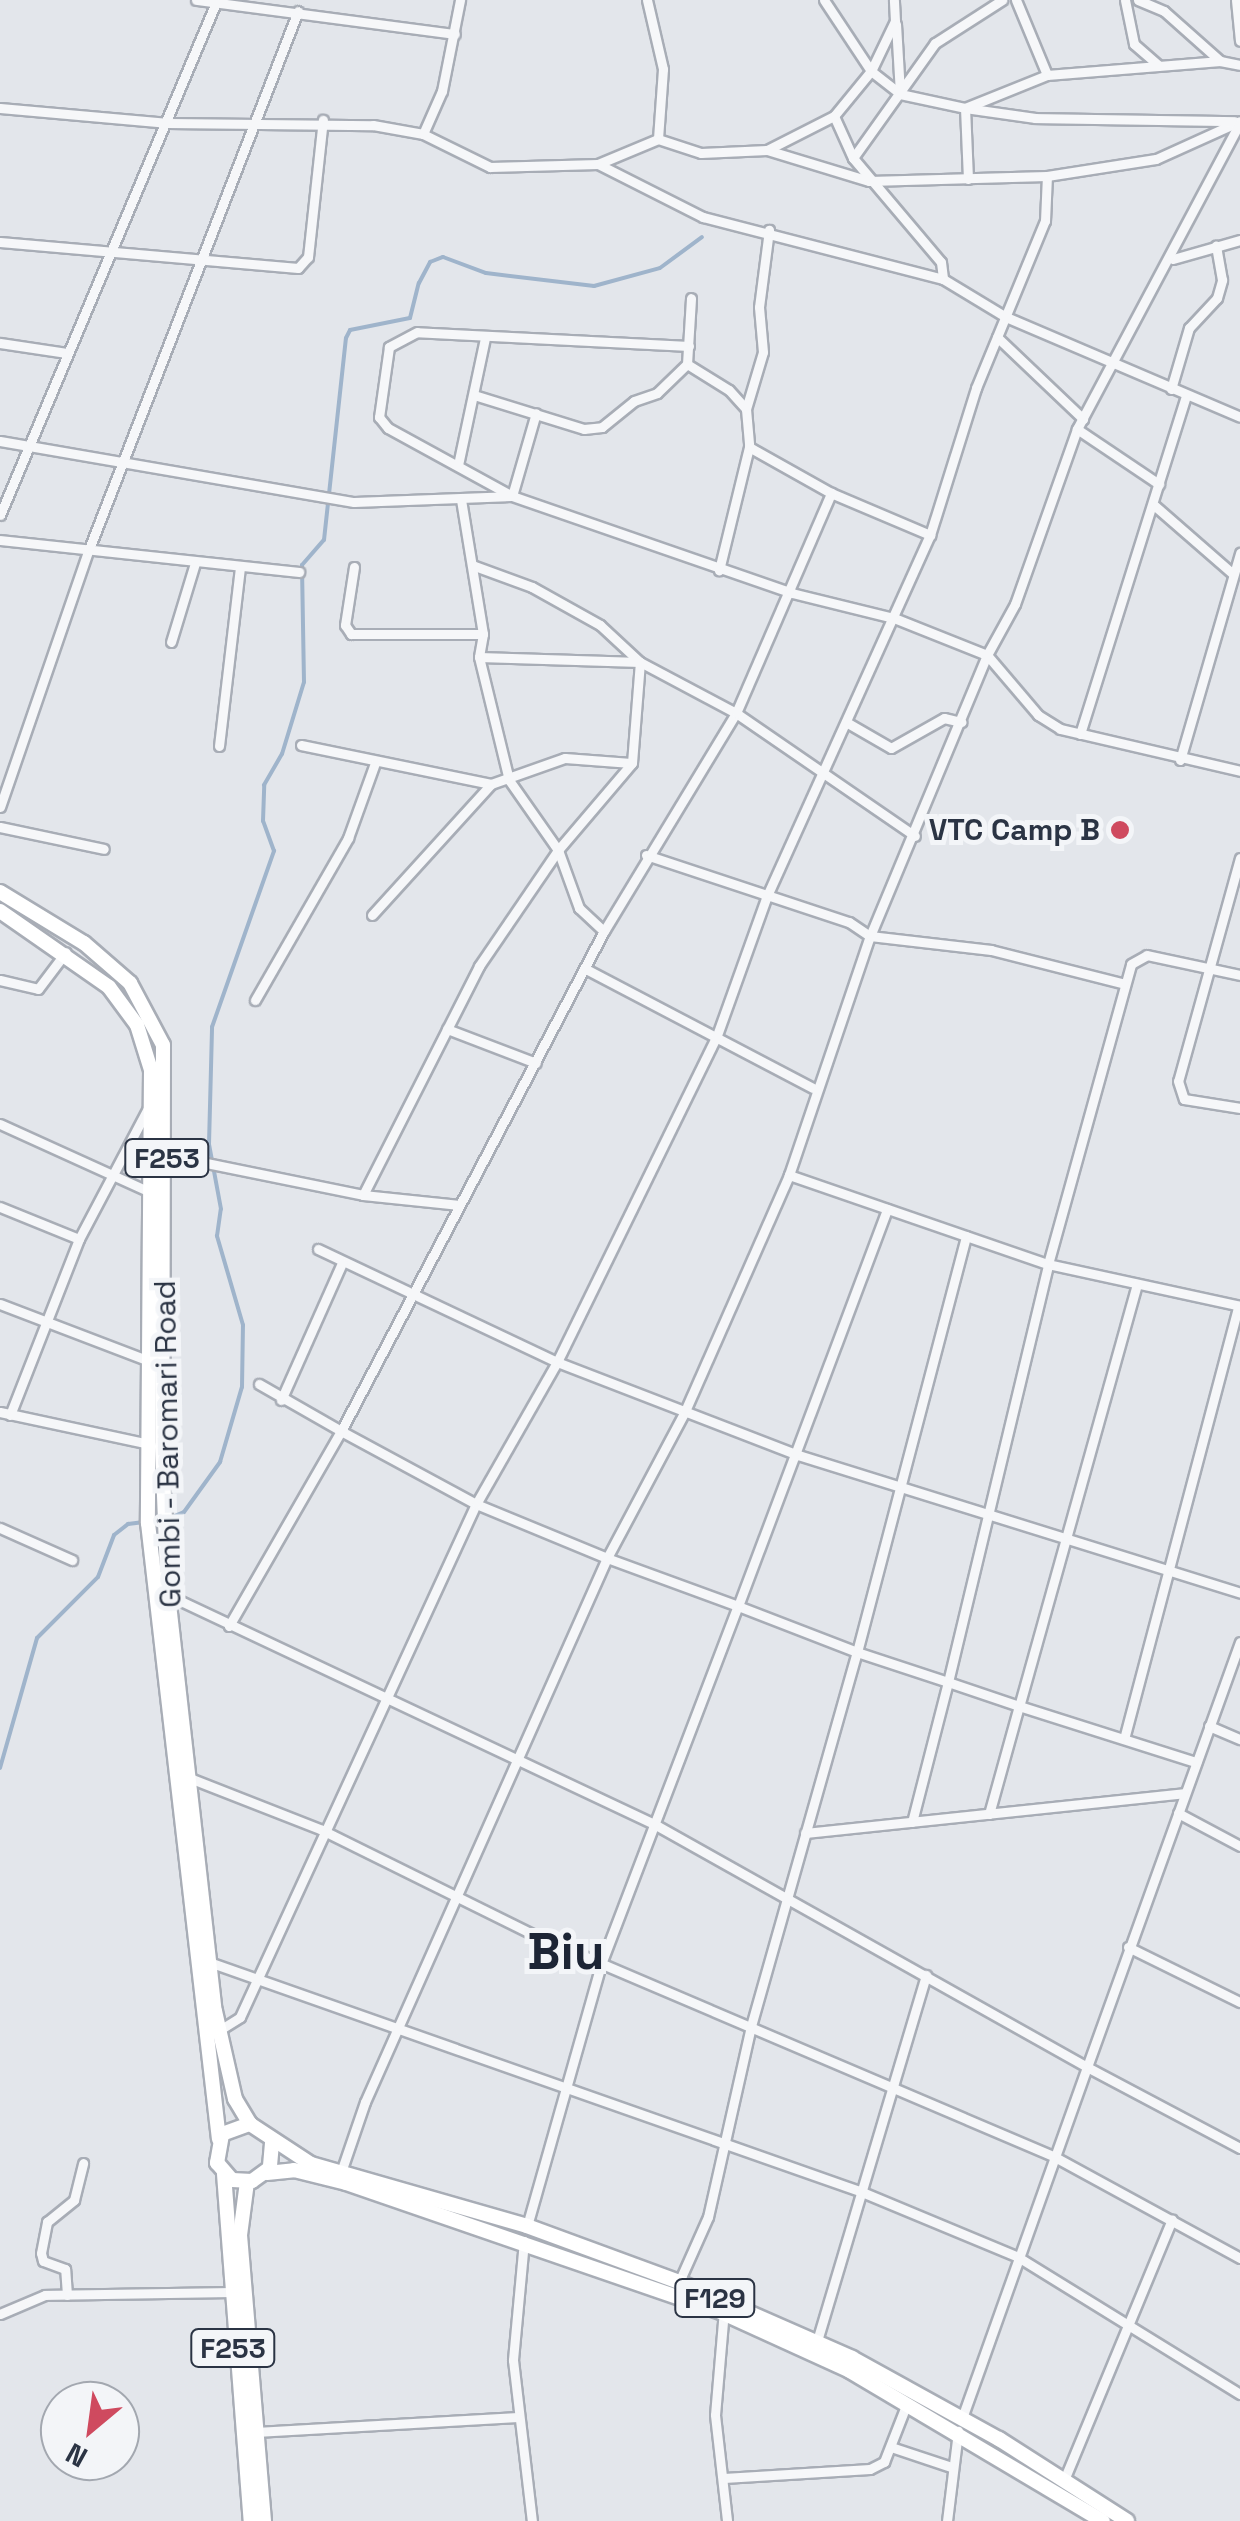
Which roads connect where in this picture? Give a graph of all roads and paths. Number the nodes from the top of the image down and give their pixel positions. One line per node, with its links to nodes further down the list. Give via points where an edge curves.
1 (196, 0): 12 (street)
2 (460, 0): 16 (street)
3 (647, 0): 32 (street, via 664,68)
4 (824, 0): 21 (street)
5 (894, 0): 15 (street)
6 (1002, 0): 23 (street, via 936,42)
7 (1016, 0): 22 (street)
8 (1125, 0): 20 (street, via 1134,44)
9 (1138, 0): 14 (street)
10 (1161, 0): 14 (street)
11 (1236, 0): 17 (street)
12 (217, 1): 13 (street); 29 (street)
13 (298, 11): 16 (street); 30 (street)
14 (1164, 11): 18 (street)
15 (896, 21): 21 (street); 23 (street)
16 (455, 34): 31 (street)
17 (1240, 40)
18 (1220, 61): 19 (street); 20 (street)
19 (1240, 65)
20 (1159, 66): 22 (street)
21 (872, 71): 23 (street); 26 (street)
22 (1047, 75): 25 (street)
23 (900, 94): 25 (street); 34 (street)
24 (0, 108): 29 (street)
25 (964, 108): 28 (street, via 1035,118); 37 (street)
26 (834, 116): 33 (street); 34 (street)
27 (323, 120): 30 (street); 31 (street); 44 (street, via 305,264)
28 (1240, 122): 36 (street, via 1156,159); 45 (street)
29 (168, 123): 30 (street); 43 (street)
30 (253, 124): 44 (street)
31 (424, 134): 35 (street, via 490,167)
32 (658, 140): 33 (street, via 702,153); 35 (street)
33 (767, 150): 38 (street)
34 (853, 158): 38 (street)
35 (598, 164): 39 (street, via 703,217)
36 (1047, 176): 37 (street); 48 (street, via 1045,221)
37 (968, 180): 38 (street)
38 (869, 182): 46 (street, via 941,262)
39 (769, 230): 46 (street, via 884,268); 59 (street, via 760,307 763,352)
40 (1240, 240): 42 (street)
41 (0, 242): 43 (street)
42 (1216, 246): 45 (street); 56 (street, via 1222,280 1217,298 1189,328)
43 (112, 249): 44 (street); 53 (street)
44 (207, 257): 67 (street)
45 (1173, 260): 55 (street)
46 (944, 279): 48 (street)
47 (692, 298): 52 (street)
48 (1006, 317): 49 (street); 55 (street)
49 (997, 337): 62 (street); 75 (street)
50 (485, 338): 52 (street); 58 (street); 68 (street, via 417,332 389,347 380,417 388,428)
51 (0, 344): 53 (street)
52 (689, 346): 54 (street)
53 (66, 353): 65 (street)
54 (688, 364): 59 (street, via 729,390); 60 (street, via 602,427 584,429)
55 (1112, 364): 56 (street); 62 (street)
56 (1171, 388): 57 (street)
57 (1186, 394): 61 (street); 69 (street)
58 (474, 395): 60 (street); 68 (street)
59 (746, 410): 66 (street)
60 (536, 412): 71 (street)
61 (1240, 417)
62 (1083, 419): 63 (street)
63 (1077, 429): 69 (street); 91 (street, via 1015,604)
64 (0, 441): 65 (street)
65 (32, 446): 67 (street); 74 (street)
66 (749, 447): 70 (street); 83 (street)
67 (123, 466): 72 (street, via 338,498); 77 (street)
68 (458, 466): 71 (street)
69 (1158, 484): 73 (street)
70 (831, 493): 75 (street); 86 (street)
71 (512, 496): 72 (street); 83 (street)
72 (461, 499): 80 (street)
73 (1156, 506): 85 (street); 97 (street, via 1111,622)
74 (0, 515)
75 (930, 535): 88 (street)
76 (0, 540): 77 (street)
77 (88, 549): 79 (street); 107 (street)
78 (1240, 555): 85 (street)
79 (195, 563): 81 (street); 90 (street)
80 (472, 565): 89 (street); 93 (street, via 532,587 600,625)
81 (240, 566): 84 (street); 99 (street)
82 (354, 566): 89 (street, via 345,625 351,634)
83 (719, 570): 86 (street)
84 (299, 572)
85 (1233, 574): 87 (street)
86 (792, 593): 88 (street); 94 (street)
87 (1235, 603): 100 (street)
88 (894, 618): 91 (street); 95 (street)
89 (483, 634): 92 (street)
90 (171, 642)
91 (986, 655): 96 (street); 97 (street, via 1038,716)
92 (479, 657): 93 (street); 105 (street)
93 (640, 662): 94 (street); 102 (street)
94 (736, 714): 103 (street); 112 (street)
95 (846, 722): 96 (street, via 892,748 944,718); 103 (street)
96 (962, 722): 109 (street)
97 (1080, 734): 100 (street)
98 (301, 745): 101 (street)
99 (219, 746)
100 (1180, 760): 104 (street)
101 (375, 763): 106 (street); 126 (street, via 348,838)
102 (632, 763): 105 (street, via 566,758); 111 (street)
103 (822, 769): 109 (street); 115 (street)
104 (1240, 771)
105 (509, 780): 106 (street); 111 (street)
106 (491, 784): 117 (street)
107 (0, 806)
108 (0, 827): 110 (street)
109 (916, 836): 119 (street)
110 (104, 849)
111 (558, 850): 118 (street, via 579,908); 127 (street, via 479,966)
112 (646, 855): 115 (street); 118 (street)
113 (1240, 858): 121 (street)
114 (0, 892): 134 (main road, Gombi - Baromari Road / F253, via 84,943 145,1004 163,1045)
115 (766, 898): 119 (street, via 850,922); 128 (street)
116 (0, 910): 120 (main road, Gombi - Baromari Road / F253)
117 (372, 915)
118 (604, 931): 122 (street)
119 (870, 936): 125 (street, via 991,950); 130 (street)
120 (66, 952): 124 (street, via 38,989); 131 (main road, Gombi - Baromari Road / F253, via 110,987 138,1026)
121 (1206, 967): 123 (street); 125 (street, via 1137,957); 132 (street, via 1179,1091 1184,1099)
122 (586, 969): 128 (street); 129 (street)
123 (1240, 975)
124 (0, 980)
125 (1125, 984): 146 (street)
126 (255, 1000)
127 (447, 1029): 129 (street); 138 (street)
128 (716, 1038): 130 (street); 153 (street)
129 (536, 1064): 139 (street)
130 (813, 1088): 135 (street)
131 (152, 1099): 136 (street); 137 (main road, Gombi - Baromari Road / F253)
132 (1240, 1108)
133 (0, 1124): 136 (street)
134 (167, 1155): 138 (street); 159 (main road, Gombi - Baromari Road / F253)
135 (789, 1175): 141 (street); 156 (street)
136 (112, 1179): 137 (street); 143 (street)
137 (152, 1193): 152 (main road, Gombi - Baromari Road / F253)
138 (363, 1194): 139 (street)
139 (459, 1205): 148 (street)
140 (0, 1207): 143 (street)
141 (887, 1209): 142 (street); 160 (street)
142 (966, 1236): 146 (street); 161 (street)
143 (80, 1239): 151 (street)
144 (318, 1249): 145 (street)
145 (342, 1263): 148 (street); 155 (street)
146 (1048, 1264): 147 (street); 163 (street)
147 (1137, 1284): 150 (street); 166 (street)
148 (408, 1295): 153 (street); 158 (street)
149 (0, 1304): 151 (street)
150 (1239, 1306): 169 (street)
151 (44, 1324): 152 (street); 157 (street)
152 (147, 1360): 159 (main road, Gombi - Baromari Road / F253)
153 (557, 1362): 156 (street); 162 (street)
154 (259, 1384): 155 (street)
155 (281, 1400): 158 (street)
156 (685, 1411): 160 (street); 167 (street)
157 (5, 1414): 159 (street)
158 (341, 1431): 162 (street); 173 (street)
159 (154, 1445): 164 (main road, Gombi - Baromari Road / F253)
160 (798, 1455): 161 (street); 172 (street)
161 (900, 1486): 163 (street); 175 (street)
162 (476, 1504): 167 (street); 177 (street)
163 (987, 1513): 166 (street); 176 (street)
164 (155, 1523): 171 (main road, Gombi - Baromari Road / F253); 208 (main road, Gombi - Baromari Road / F253)
165 (0, 1528): 168 (street)
166 (1066, 1538): 169 (street); 178 (street)
167 (607, 1558): 172 (street); 182 (street)
168 (72, 1560)
169 (1170, 1571): 170 (street); 181 (street)
170 (1240, 1593)
171 (168, 1596): 173 (street); 184 (main road, Gombi - Baromari Road / F253)
172 (738, 1606): 175 (street); 189 (street)
173 (229, 1626): 177 (street)
174 (1240, 1642): 179 (street)
175 (857, 1652): 176 (street); 191 (street)
176 (948, 1682): 178 (street); 188 (street)
177 (384, 1697): 182 (street); 190 (street)
178 (1019, 1706): 181 (street); 186 (street)
179 (1209, 1726): 180 (street); 183 (street)
180 (1240, 1738)
181 (1124, 1739): 183 (street)
182 (518, 1760): 189 (street); 193 (street)
183 (1196, 1762): 185 (street)
184 (187, 1777): 190 (street); 196 (main road, Gombi - Baromari Road / F253)
185 (1184, 1793): 186 (street); 187 (street)
186 (988, 1814): 188 (street)
187 (1178, 1814): 192 (street); 195 (street)
188 (912, 1822): 191 (street)
189 (654, 1824): 194 (street); 197 (street)
190 (322, 1830): 193 (street); 199 (street)
191 (805, 1833): 194 (street)
192 (1240, 1846)
193 (457, 1898): 197 (street); 202 (street)
194 (788, 1904): 198 (street); 201 (street)
195 (1128, 1947): 200 (street); 204 (street)
196 (208, 1962): 199 (street); 203 (main road, Gombi - Baromari Road / F253)
197 (601, 1964): 201 (street); 206 (street)
198 (926, 1975): 204 (street); 205 (street)
199 (254, 1977): 202 (street); 203 (street, via 234,2026)
200 (1240, 2002)
201 (751, 2026): 205 (street); 210 (street)
202 (398, 2030): 206 (street); 215 (street)
203 (218, 2031): 207 (main road, Gombi - Baromari Road / F253, via 235,2100)
204 (1087, 2067): 211 (street); 212 (street)
205 (894, 2089): 212 (street); 218 (street)
206 (566, 2092): 210 (street); 220 (street)
207 (250, 2124): 208 (main road, via 232,2126); 209 (main road, F253)
208 (218, 2139): 216 (main road, F253, via 216,2157)
209 (272, 2143): 214 (main road); 215 (main road, F129)
210 (726, 2145): 218 (street); 223 (street, via 708,2217)
211 (1240, 2148)
212 (1053, 2156): 219 (street); 221 (street)
213 (82, 2163): 225 (street, via 74,2200 47,2222 41,2253 42,2261 66,2270)
214 (267, 2172): 217 (main road); 220 (main road, F129, via 319,2176)
215 (340, 2172): 220 (main road, F129)
216 (224, 2174): 217 (main road); 224 (main road, F253)
217 (247, 2182): 234 (main road, F253, via 240,2235)
218 (862, 2192): 221 (street); 229 (street)
219 (1172, 2219): 222 (street); 228 (street)
220 (526, 2234): 223 (main road, F129); 226 (main road, F129); 232 (street, via 514,2302)
221 (1018, 2257): 228 (street); 233 (street)
222 (1240, 2258)
223 (679, 2282): 226 (main road, F129)
224 (228, 2292): 225 (street); 239 (main road, F253)
225 (67, 2295): 227 (street, via 46,2295)
226 (724, 2308): 229 (main road, F129); 231 (main road, F129); 237 (street, via 716,2415)
227 (0, 2314)
228 (1129, 2324): 230 (street); 238 (street)
229 (818, 2341): 233 (main road, F129)
230 (1240, 2394)
231 (907, 2403): 233 (main road, F129); 235 (street)
232 (518, 2417): 234 (street); 241 (street)
233 (960, 2425): 236 (street); 238 (main road, F129); 244 (main road, F129)
234 (256, 2432): 240 (main road, F253)
235 (892, 2447): 236 (street); 237 (street, via 884,2462 870,2468)
236 (951, 2467): 243 (street)
237 (724, 2478): 242 (street)
238 (1064, 2480): 245 (main road, F129)
239 (251, 2521)
240 (264, 2521)
241 (532, 2521)
242 (728, 2521)
243 (947, 2521)
244 (1103, 2521)
245 (1127, 2521)

